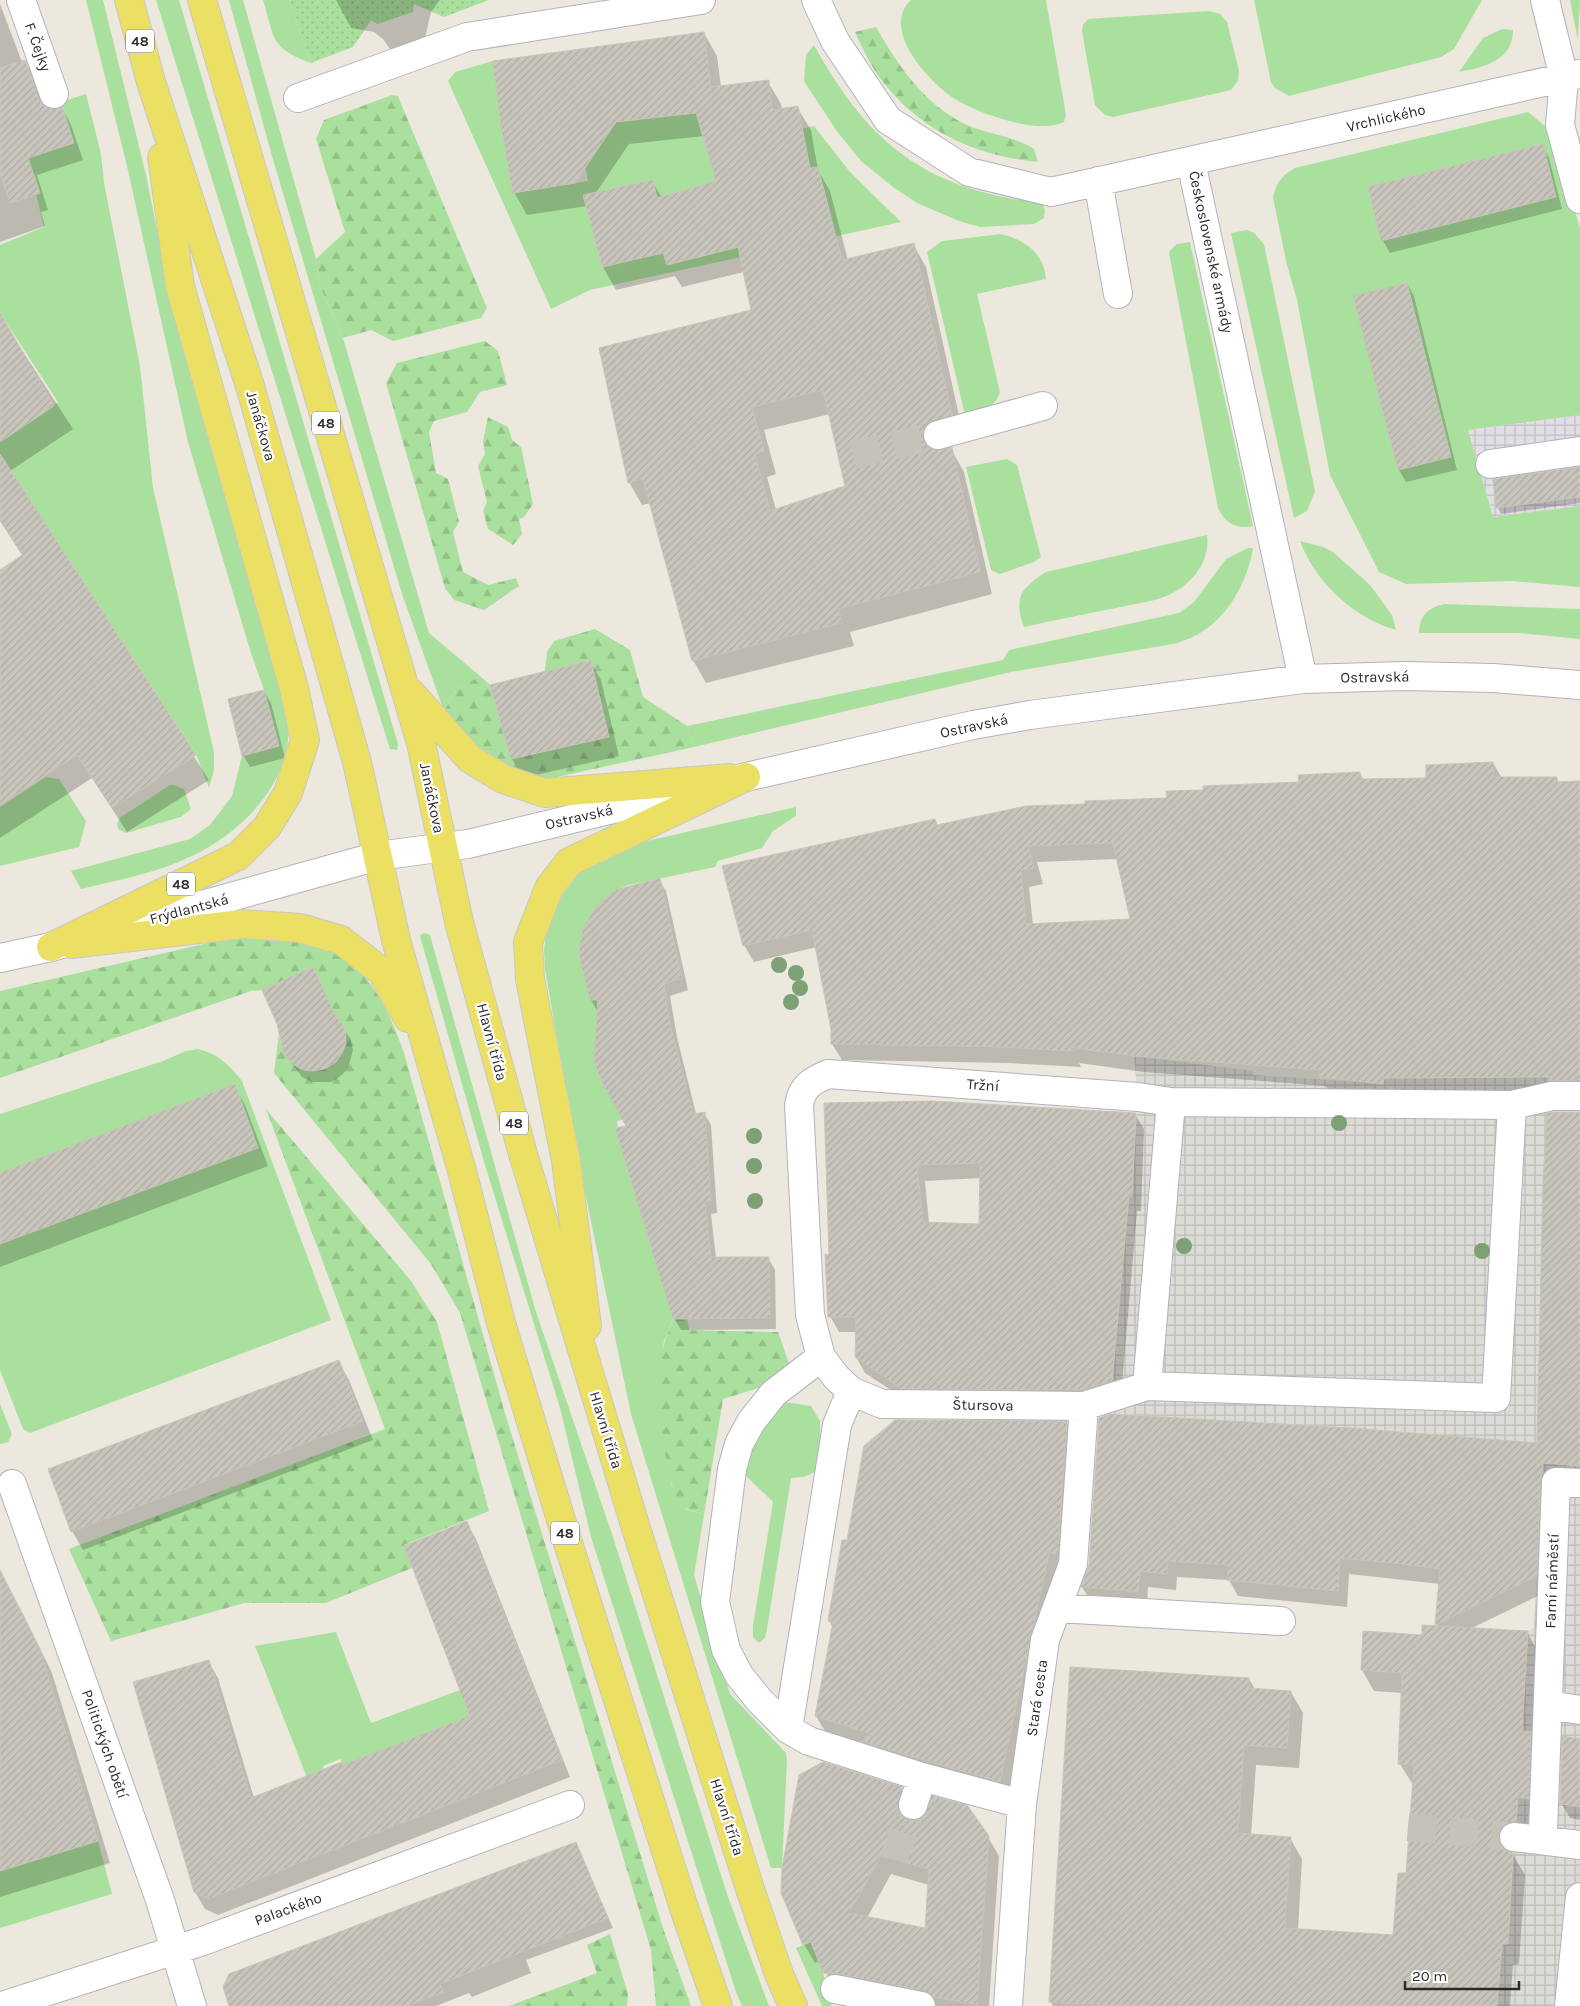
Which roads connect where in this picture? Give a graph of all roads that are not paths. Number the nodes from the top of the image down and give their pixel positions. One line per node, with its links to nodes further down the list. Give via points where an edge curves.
1 (21, 0): 10 (street, F. Čejky)
2 (129, 0): 9 (main road, Janáčkova / 48)
3 (202, 0): 21 (main road, Janáčkova / 48)
4 (701, 0): 7 (street)
5 (816, 0): 13 (street, Československé armády, via 835,41 888,120 969,172 1051,192)
6 (1545, 0): 8 (street)
7 (590, 9): 11 (street, via 467,36)
8 (1572, 76): 12 (street, Vrchlického); 14 (street, via 1560,125)
9 (151, 82): 25 (main road, Janáčkova / 48, via 250,386 357,762); 26 (main road, 48, via 180,286 294,688 305,740 288,794 267,827 238,856)
10 (54, 94)
11 (298, 98)
12 (1191, 162): 13 (street, Československé armády); 20 (street, Československé armády)
13 (1098, 181): 15 (street)
14 (1580, 200)
15 (1118, 294)
16 (1043, 406): 17 (street)
17 (938, 435)
18 (1580, 451): 19 (street)
19 (1490, 464)
20 (1303, 679): 22 (street, Ostravská, via 1405,676 1493,678); 23 (street, Ostravská, via 1020,717)
21 (404, 685): 23 (main road, 48, via 470,759 503,779 545,793); 24 (main road, Janáčkova / 48)
22 (1580, 685)
23 (746, 777): 24 (street, Ostravská, via 468,844); 35 (main road, 48, via 569,862 550,888 528,942 530,979 566,1161)
24 (443, 847): 25 (street, Ostravská); 35 (main road, Hlavní třída / 48, via 459,922 520,1145)
25 (378, 856): 26 (street, Frýdlantská); 28 (main road, 48, via 396,940)
26 (51, 947): 27 (street, Frýdlantská); 28 (main road, 48, via 242,924 300,928 341,940 382,972)
27 (0, 958)
28 (430, 1056): 56 (main road, 48, via 501,1323)
29 (1580, 1096): 31 (street, Tržní, via 1552,1096)
30 (1171, 1102): 31 (street, Tržní); 32 (street, Tržní, via 828,1074 810,1082 801,1093 799,1105 810,1315); 33 (street)
31 (1512, 1105): 33 (street, Štursova, via 1496,1398)
32 (821, 1357): 34 (street, via 836,1378); 42 (street, via 773,1394 739,1444 732,1469 715,1602 726,1650 739,1675 759,1700)
33 (1147, 1386): 36 (street, Štursova)
34 (851, 1391): 36 (street, Štursova, via 882,1404); 42 (street, via 837,1425)
35 (596, 1396): 57 (main road, Hlavní třída / 48, via 747,1880)
36 (1084, 1406): 39 (street, Stará cesta, via 1073,1564)
37 (1580, 1483): 41 (street, Farní náměstí, via 1556,1482)
38 (12, 1484): 51 (street, Politických obětí)
39 (1058, 1608): 40 (street); 45 (street, Stará cesta, via 1045,1640)
40 (1281, 1621)
41 (1560, 1713): 47 (street, Farní náměstí)
42 (798, 1735): 43 (street)
43 (922, 1776): 45 (street); 46 (street)
44 (570, 1804): 51 (street, Palackého)
45 (1022, 1804): 53 (street, Stará cesta)
46 (913, 1806)
47 (1542, 1831)
48 (1514, 1837): 49 (street)
49 (1580, 1845)
50 (1580, 1896): 59 (street)
51 (177, 1949): 54 (street, Palackého); 55 (street, Politických obětí)
52 (835, 1989): 58 (street)
53 (1008, 2000)
54 (2, 2006)
55 (192, 2006)
56 (718, 2006)
57 (793, 2006)
58 (921, 2006)
59 (1569, 2006)

